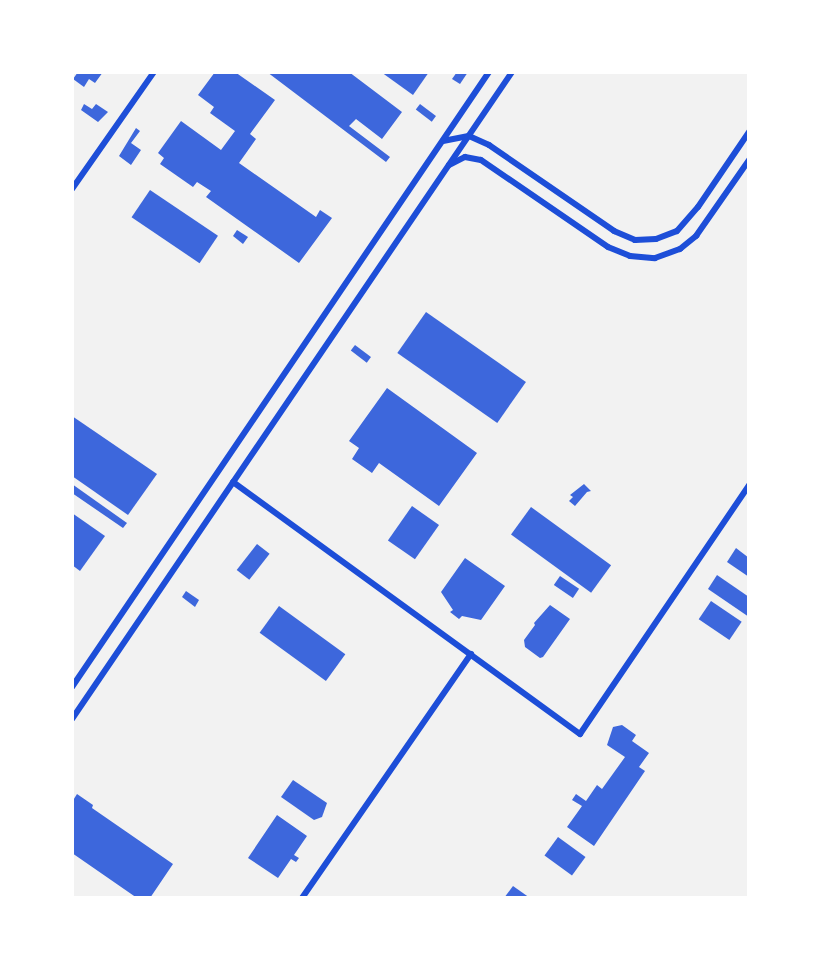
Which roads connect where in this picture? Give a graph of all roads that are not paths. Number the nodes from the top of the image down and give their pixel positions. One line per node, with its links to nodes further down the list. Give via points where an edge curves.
1 (154, 72): 9 (street)
2 (489, 72): 6 (street)
3 (512, 72): 5 (street)
4 (749, 132): 5 (street, via 677,231 656,239 636,240 614,231 489,145)
5 (469, 136): 6 (street); 8 (street)
6 (443, 141): 13 (street)
7 (749, 160): 8 (street, via 696,236 680,249 655,258 630,256 608,247 481,159 465,157)
8 (448, 165): 10 (street)
9 (72, 189)
10 (233, 482): 12 (street); 14 (street)
11 (749, 485): 12 (street, via 580,734)
12 (471, 654): 15 (street)
13 (72, 687)
14 (72, 720)
15 (303, 898)

